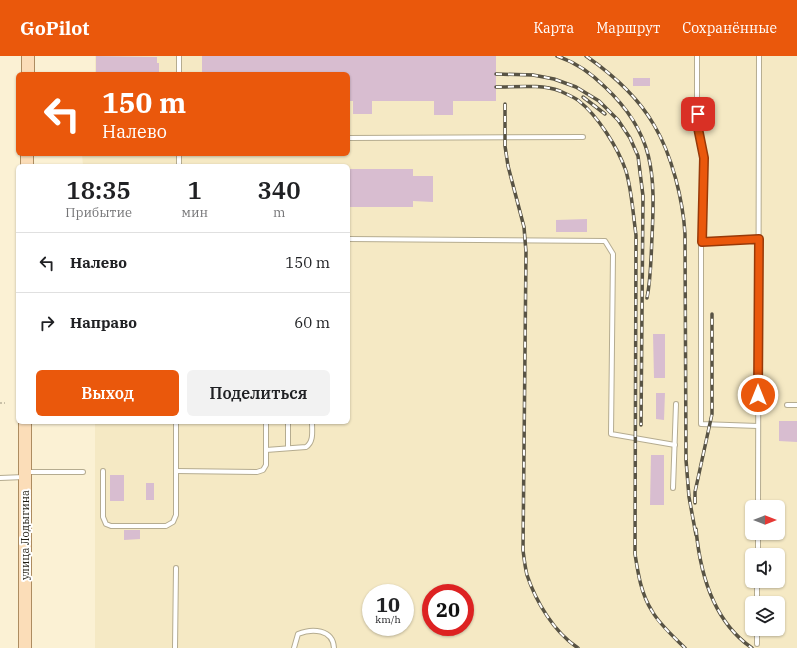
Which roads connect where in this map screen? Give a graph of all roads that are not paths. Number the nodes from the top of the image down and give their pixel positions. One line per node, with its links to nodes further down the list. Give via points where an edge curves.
1 (28, 56): 5 (main road)
2 (179, 56): 6 (lane)
3 (697, 56): 11 (lane, via 698,128 704,158)
4 (759, 56): 10 (lane)
5 (28, 72)
6 (179, 72)
7 (583, 137): 8 (lane)
8 (350, 138)
9 (350, 239): 21 (lane, via 605,241 612,254 611,434)
10 (759, 239): 11 (lane); 20 (lane)
11 (702, 242): 20 (lane, via 701,424)
12 (676, 404): 21 (lane)
13 (787, 405): 14 (lane)
14 (797, 405)
15 (25, 424): 27 (main road, улица Лодыгина)
16 (176, 424): 25 (lane)
17 (266, 424): 23 (lane)
18 (288, 424): 22 (lane)
19 (312, 424): 22 (lane, via 312,439 306,448)
20 (758, 426): 30 (lane)
21 (675, 445): 29 (lane)
22 (288, 448): 23 (lane)
23 (266, 450): 25 (lane, via 266,465 263,470 257,472)
24 (103, 471): 25 (lane, via 103,517 106,524 166,526 173,522 176,515)
25 (176, 471)
26 (83, 472): 27 (lane)
27 (24, 474): 28 (lane); 34 (main road, улица Лодыгина)
28 (0, 478)
29 (673, 488)
30 (758, 500)
31 (176, 568): 35 (lane)
32 (757, 636): 33 (lane)
33 (757, 644)
34 (25, 648)
35 (175, 648)
36 (294, 648): 37 (lane, via 298,634 306,630 317,630 329,635)
37 (334, 648)

